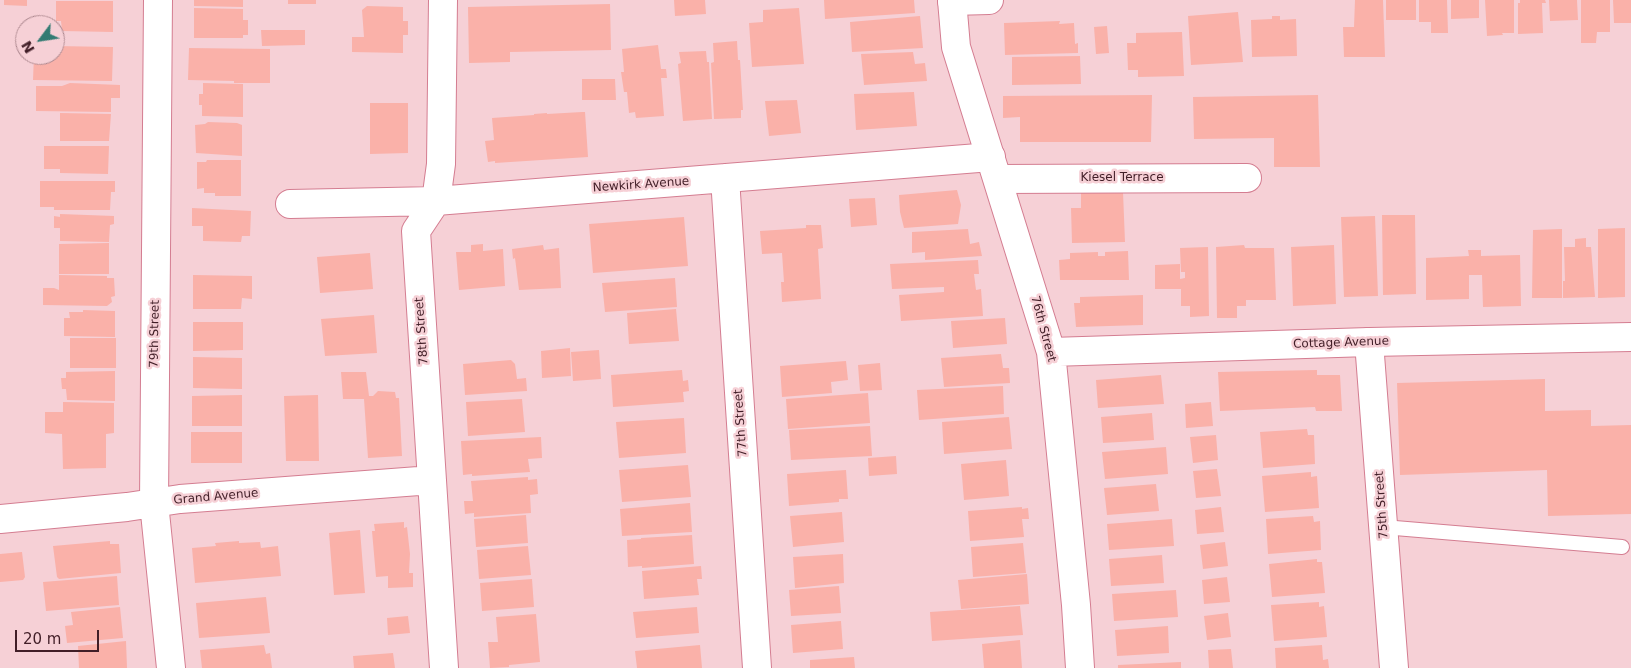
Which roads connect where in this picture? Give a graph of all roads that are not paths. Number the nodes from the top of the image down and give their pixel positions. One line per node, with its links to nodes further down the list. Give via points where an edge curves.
1 (158, 0): 14 (street, 79th Street)
2 (443, 0): 8 (street, 78th Street, via 441,164)
3 (989, 0): 4 (street)
4 (952, 1): 5 (street, 76th Street, via 956,47)
5 (994, 168): 6 (street, Newkirk Avenue); 7 (street, Kiesel Terrace); 12 (street, 76th Street)
6 (725, 178): 8 (street, Newkirk Avenue); 20 (street, 77th Street)
7 (1247, 178)
8 (436, 201): 9 (street, Newkirk Avenue); 13 (street, 78th Street, via 416,231)
9 (290, 204)
10 (1631, 337): 11 (street, Cottage Avenue)
11 (1369, 342): 12 (street, Cottage Avenue); 16 (street, 75th Street)
12 (1051, 352): 21 (street, 76th Street)
13 (432, 480): 14 (street, Grand Avenue); 19 (street, 78th Street)
14 (154, 503): 15 (street, Grand Avenue); 18 (street, 79th Street)
15 (0, 519)
16 (1383, 526): 17 (lane); 22 (street, 75th Street)
17 (1622, 547)
18 (171, 668)
19 (444, 668)
20 (757, 668)
21 (1080, 668)
22 (1394, 668)

